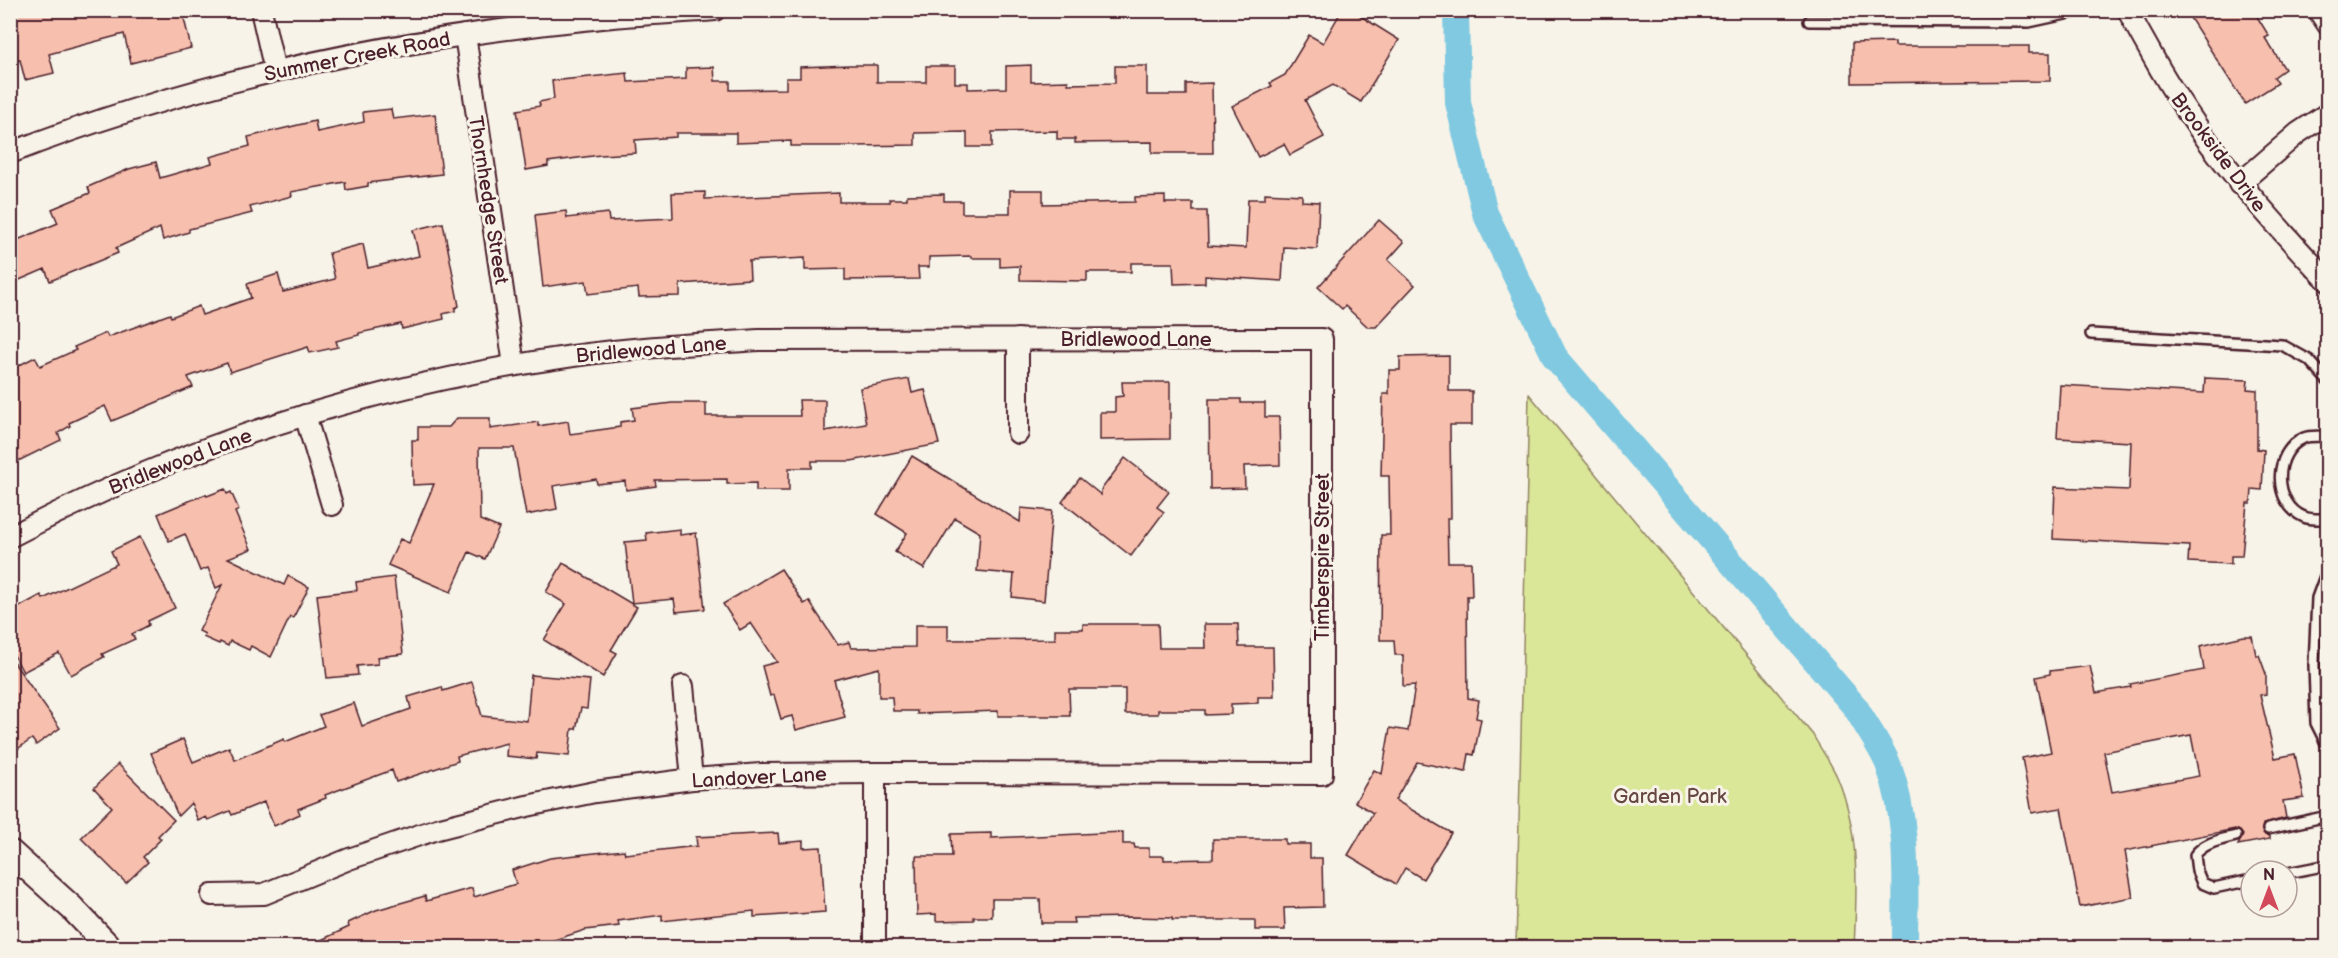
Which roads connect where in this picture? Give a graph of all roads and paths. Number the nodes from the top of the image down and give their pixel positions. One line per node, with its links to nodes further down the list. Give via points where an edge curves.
1 (261, 10): 9 (street)
2 (715, 10): 8 (street, Summer Creek Road, via 603,18)
3 (2084, 10): 6 (lane, via 2029,22)
4 (2128, 10): 12 (street, Brookside Drive, via 2168,83)
5 (2318, 10): 7 (street)
6 (1809, 21)
7 (2328, 25)
8 (465, 35): 9 (street, Summer Creek Road); 17 (street, Thornhedge Street)
9 (275, 71): 11 (street, Summer Creek Road, via 68,130)
10 (2328, 113): 12 (street, via 2298,132)
11 (10, 153)
12 (2239, 184): 13 (street, Brookside Drive)
13 (2328, 282)
14 (2091, 334): 18 (lane, via 2282,345 2309,360)
15 (1018, 339): 16 (street, Bridlewood Lane); 17 (street, Bridlewood Lane, via 759,340 667,345); 20 (street)
16 (1322, 339): 29 (street, Timberspire Street)
17 (514, 365): 19 (street, Bridlewood Lane)
18 (2328, 381)
19 (305, 415): 22 (street); 24 (street, Bridlewood Lane, via 140,475)
20 (1018, 433)
21 (2328, 436): 23 (lane, via 2305,438 2288,451 2279,473 2291,509 2306,519)
22 (332, 505)
23 (2328, 519)
24 (10, 537)
25 (2328, 568): 27 (lane, via 2317,598 2314,665 2316,723)
26 (683, 686): 30 (street)
27 (2328, 747)
28 (875, 773): 29 (street, Landover Lane); 30 (street, Landover Lane); 40 (street)
29 (1322, 774)
30 (692, 779): 38 (street, Landover Lane, via 527,806 437,829 264,894)
31 (2328, 816): 32 (lane)
32 (2268, 829)
33 (2236, 836): 37 (lane, via 2217,840 2195,855 2202,883 2214,888)
34 (10, 852): 39 (street)
35 (2328, 865): 36 (lane)
36 (2299, 871)
37 (2239, 883)
38 (212, 895)
39 (110, 948)
40 (875, 948)

